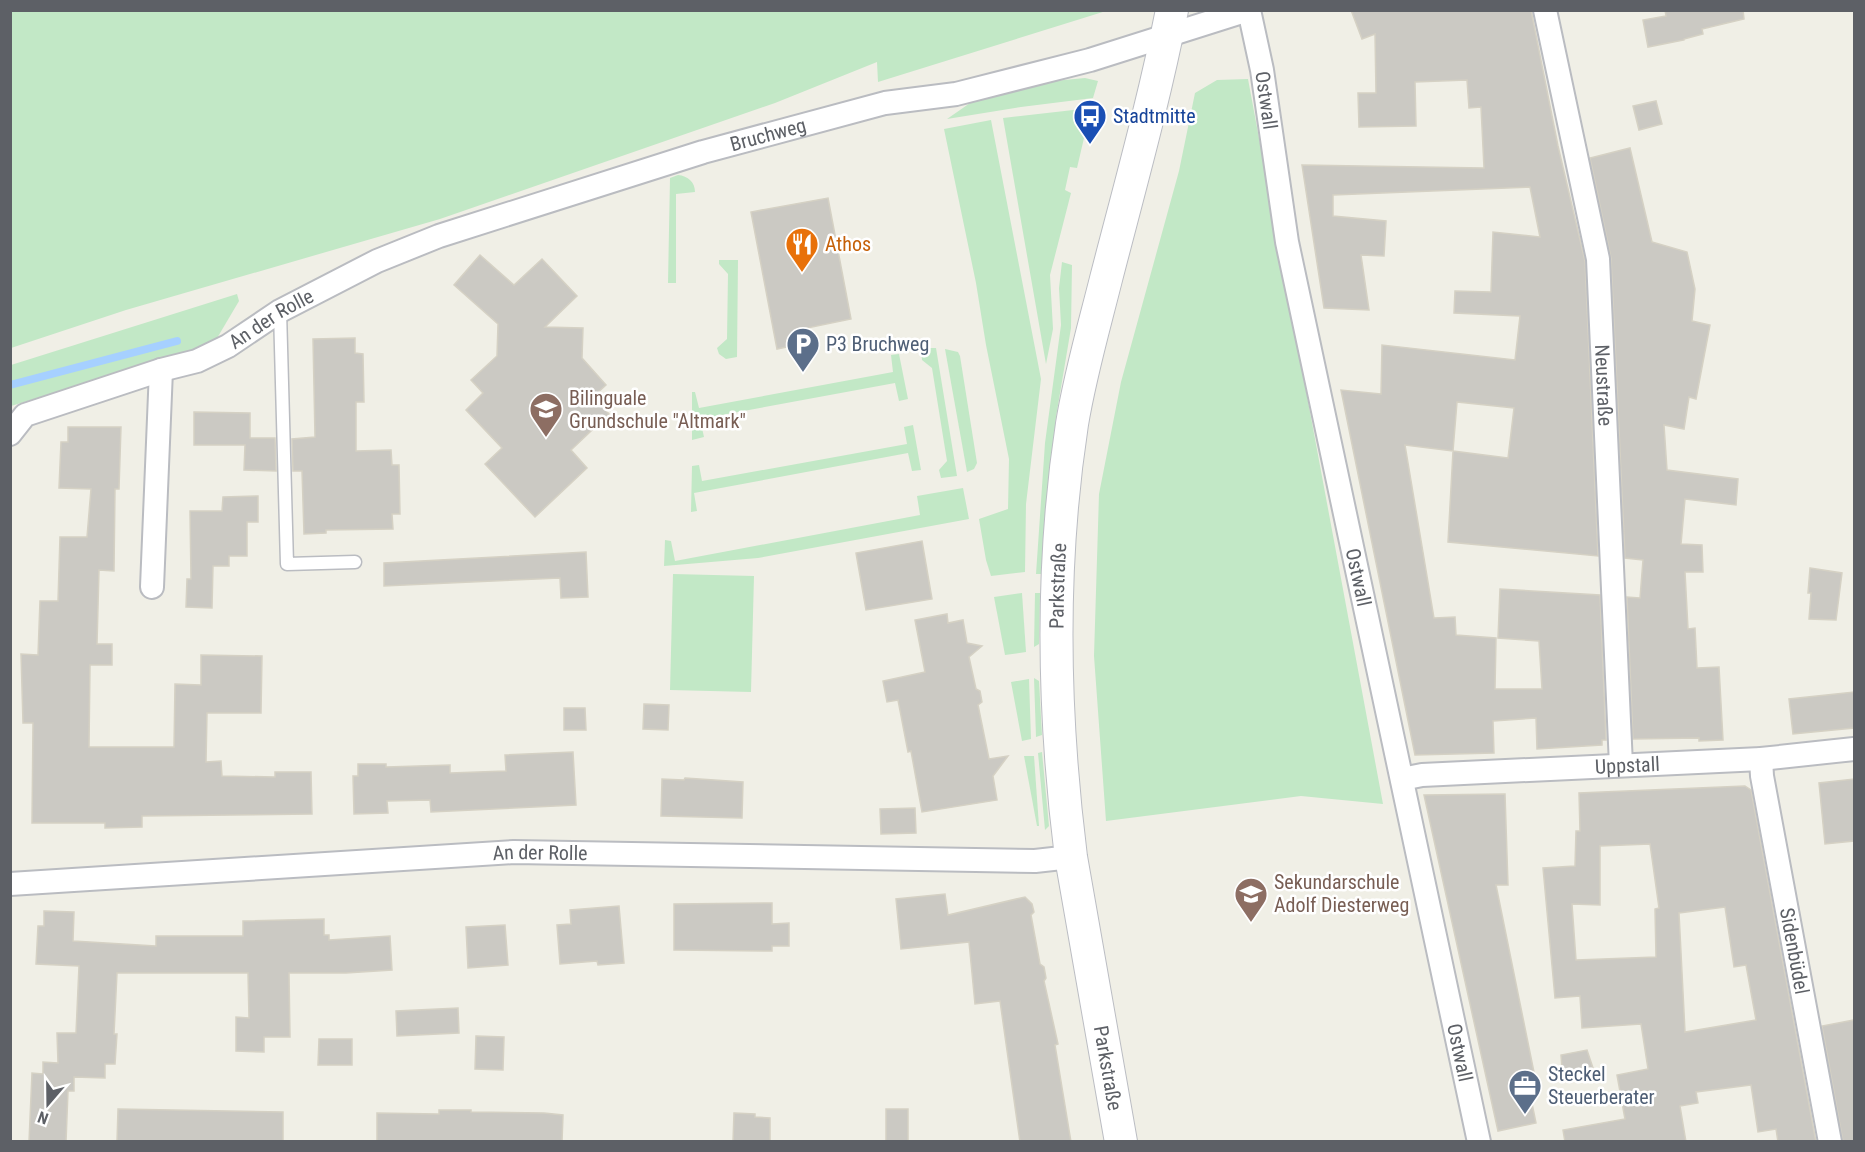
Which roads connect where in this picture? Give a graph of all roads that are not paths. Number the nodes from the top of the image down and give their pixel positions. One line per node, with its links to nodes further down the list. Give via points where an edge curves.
1 (1248, 10): 3 (street, Bruchweg); 13 (street, Ostwall, via 1263,70 1287,242)
2 (1545, 10): 12 (street, Neustraße, via 1598,259)
3 (1169, 24): 4 (street, Bruchweg, via 1121,52 956,94 885,103 703,152 439,236); 14 (main road, Parkstraße, via 1081,375 1065,476 1057,660)
4 (377, 261): 5 (street, An der Rolle)
5 (280, 311): 6 (street, An der Rolle, via 228,346); 8 (lane, via 287,564)
6 (161, 370): 7 (street, An der Rolle, via 25,415); 9 (street)
7 (10, 434)
8 (355, 562)
9 (152, 587)
10 (1854, 749): 11 (street, Uppstall)
11 (1761, 759): 12 (street, Uppstall); 18 (street, Sidenbüdel)
12 (1622, 765): 13 (street, Uppstall)
13 (1402, 779): 17 (street, Ostwall)
14 (1071, 857): 15 (street, An der Rolle, via 1035,861 514,852); 16 (main road, Parkstraße)
15 (10, 884)
16 (1121, 1142)
17 (1479, 1142)
18 (1830, 1142)

